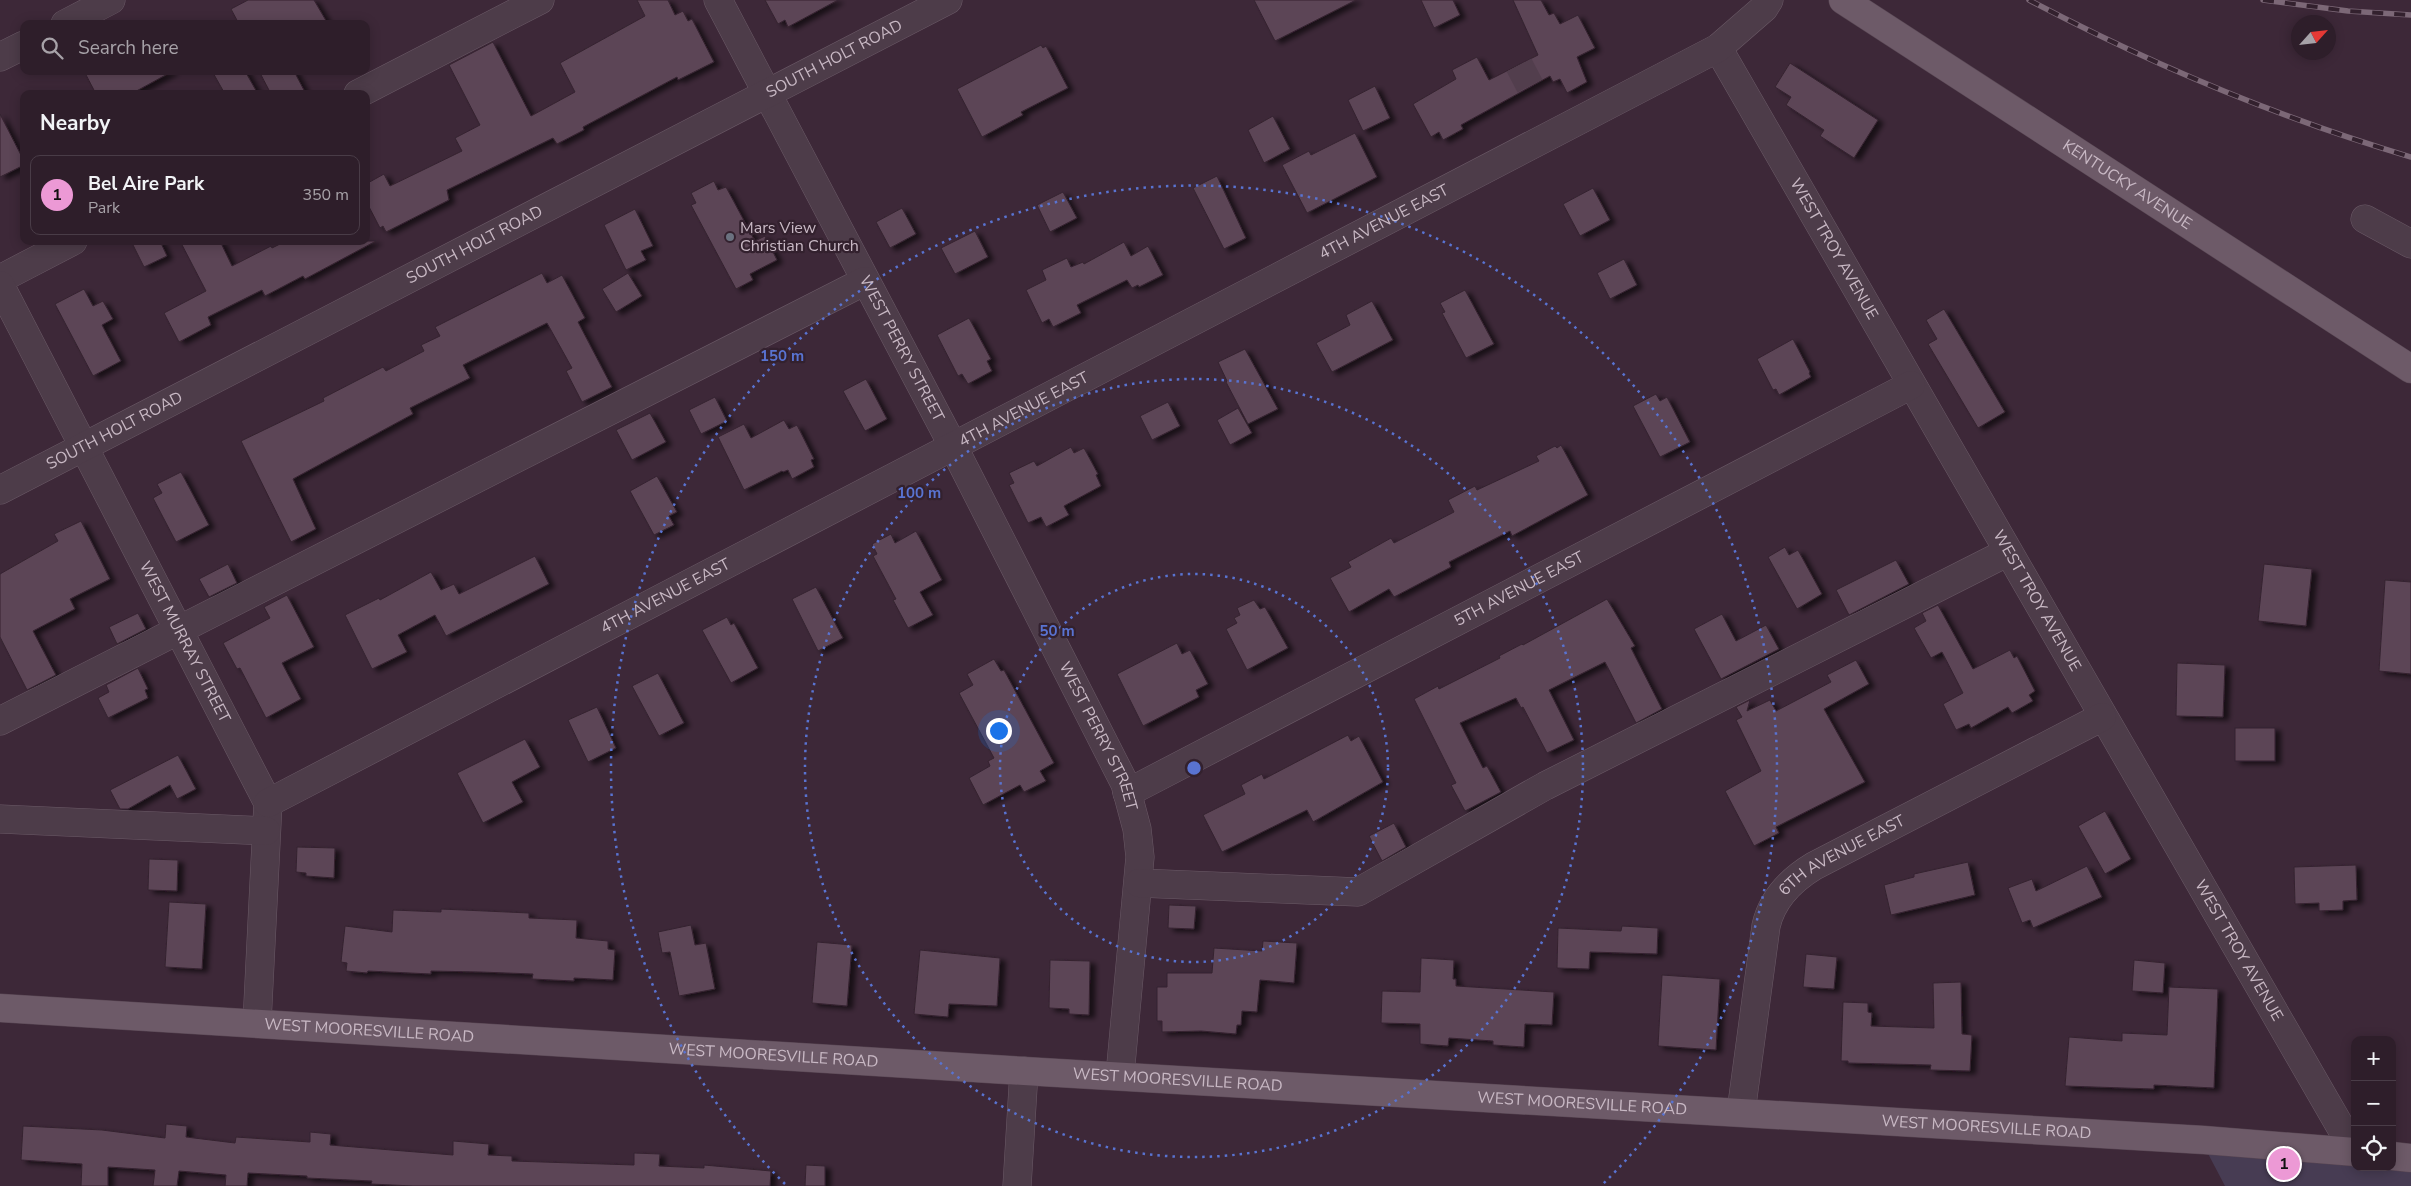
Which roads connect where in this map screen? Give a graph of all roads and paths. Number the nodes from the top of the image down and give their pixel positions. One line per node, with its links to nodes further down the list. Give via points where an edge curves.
1 (111, 0): 7 (street)
2 (540, 0): 11 (street)
3 (718, 0): 12 (street, WEST PERRY STREET)
4 (948, 0): 12 (street, SOUTH HOLT ROAD)
5 (1769, 0): 9 (street, 4TH AVENUE EAST)
6 (1843, 0): 19 (main road, KENTUCKY AVENUE)
7 (73, 20)
8 (20, 47): 10 (street)
9 (1718, 48): 20 (street, WEST TROY AVENUE); 22 (street, 4TH AVENUE EAST)
10 (0, 57)
11 (366, 90)
12 (766, 95): 17 (street, WEST PERRY STREET); 21 (street, SOUTH HOLT ROAD)
13 (2365, 219): 14 (street)
14 (2411, 244)
15 (65, 245): 16 (street)
16 (0, 279)
17 (865, 281): 22 (street, WEST PERRY STREET); 25 (street)
18 (0, 286): 21 (street, WEST MURRAY STREET)
19 (2411, 369)
20 (1912, 385): 24 (street, WEST TROY AVENUE); 28 (street, 5TH AVENUE EAST)
21 (84, 446): 23 (street, SOUTH HOLT ROAD); 25 (street, WEST MURRAY STREET)
22 (953, 446): 28 (street, WEST PERRY STREET, via 1113,758); 29 (street, 4TH AVENUE EAST)
23 (0, 490)
24 (2008, 552): 26 (street, WEST TROY AVENUE); 32 (street, via 1545,786 1358,892)
25 (179, 630): 27 (street); 29 (street, WEST MURRAY STREET)
26 (2102, 716): 37 (street, 6TH AVENUE EAST, via 1814,866 1783,892 1768,917 1764,936); 38 (street, WEST TROY AVENUE)
27 (0, 721)
28 (1127, 793): 32 (street, WEST PERRY STREET, via 1138,836)
29 (268, 803): 31 (street)
30 (0, 819): 31 (street)
31 (266, 831): 34 (street)
32 (1139, 883): 36 (street, WEST PERRY STREET)
33 (0, 1008): 34 (main road, WEST MOORESVILLE ROAD)
34 (257, 1024): 35 (main road, WEST MOORESVILLE ROAD)
35 (1024, 1071): 36 (main road, WEST MOORESVILLE ROAD); 42 (street)
36 (1120, 1076): 37 (main road, WEST MOORESVILLE ROAD)
37 (1741, 1112): 39 (main road, WEST MOORESVILLE ROAD)
38 (2351, 1145)
39 (2351, 1152)
40 (2396, 1156): 41 (main road)
41 (2411, 1158)
42 (1017, 1186)

